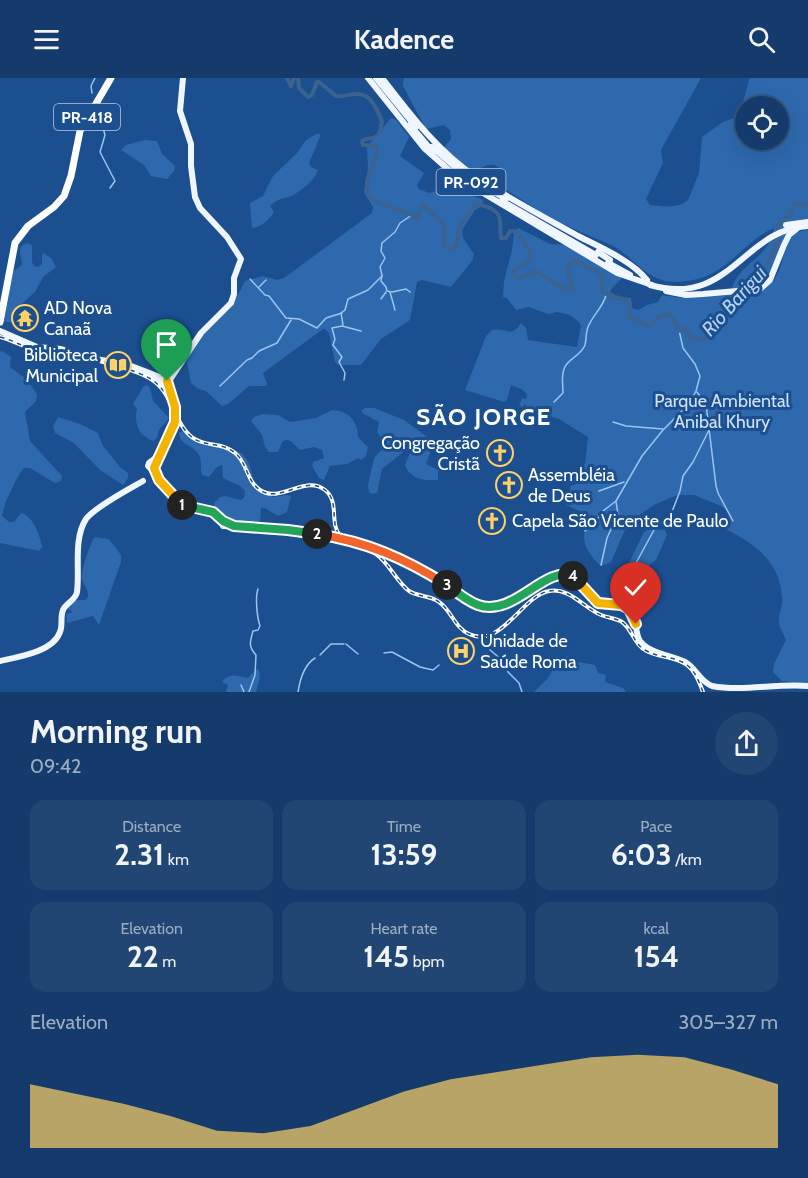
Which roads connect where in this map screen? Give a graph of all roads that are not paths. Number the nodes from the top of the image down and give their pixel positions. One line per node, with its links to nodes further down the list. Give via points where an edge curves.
1 (111, 78): 7 (highway, PR-418, via 80,131 68,189)
2 (183, 78): 21 (main road, via 181,116 191,144 195,197 241,259 231,303 201,333)
3 (372, 78): 6 (main road, PR-092, via 431,146); 9 (main road, PR-092, via 442,162 480,189); 15 (main road, via 419,143 440,164 464,183)
4 (382, 78): 5 (main road)
5 (450, 157): 6 (main road); 13 (main road, via 484,182)
6 (461, 172): 9 (main road, PR-092)
7 (58, 203): 8 (highway); 19 (highway, PR-418, via 28,226 15,243)
8 (57, 214)
9 (545, 223): 13 (main road); 15 (main road); 16 (main road, PR-092)
10 (808, 224): 11 (main road, PR-092); 12 (main road, PR-092, via 799,222)
11 (799, 226): 12 (main road, PR-092); 18 (main road, via 789,235 770,280 760,289 686,295)
12 (784, 228): 14 (main road, PR-092)
13 (566, 229): 16 (main road)
14 (774, 233): 17 (main road, PR-092, via 759,240 711,279 681,286); 18 (main road, PR-092, via 714,280 689,288)
15 (555, 236): 16 (main road)
16 (598, 254): 17 (main road, PR-092, bridge)
17 (649, 283): 18 (main road, PR-092)
18 (661, 287)
19 (0, 322)
20 (1, 332): 21 (main road, via 41,349 122,363)
21 (167, 383): 22 (main road, via 173,409 172,431)
22 (151, 467): 23 (main road, via 143,482 86,520 77,559 77,592 62,612 58,636 33,652); 24 (main road, via 184,507 210,511 234,526 339,538 391,553 483,606 505,605 535,586 571,574 598,603 629,609 638,638 646,646 689,664 712,686 736,690)
23 (0, 661)
24 (808, 686)

